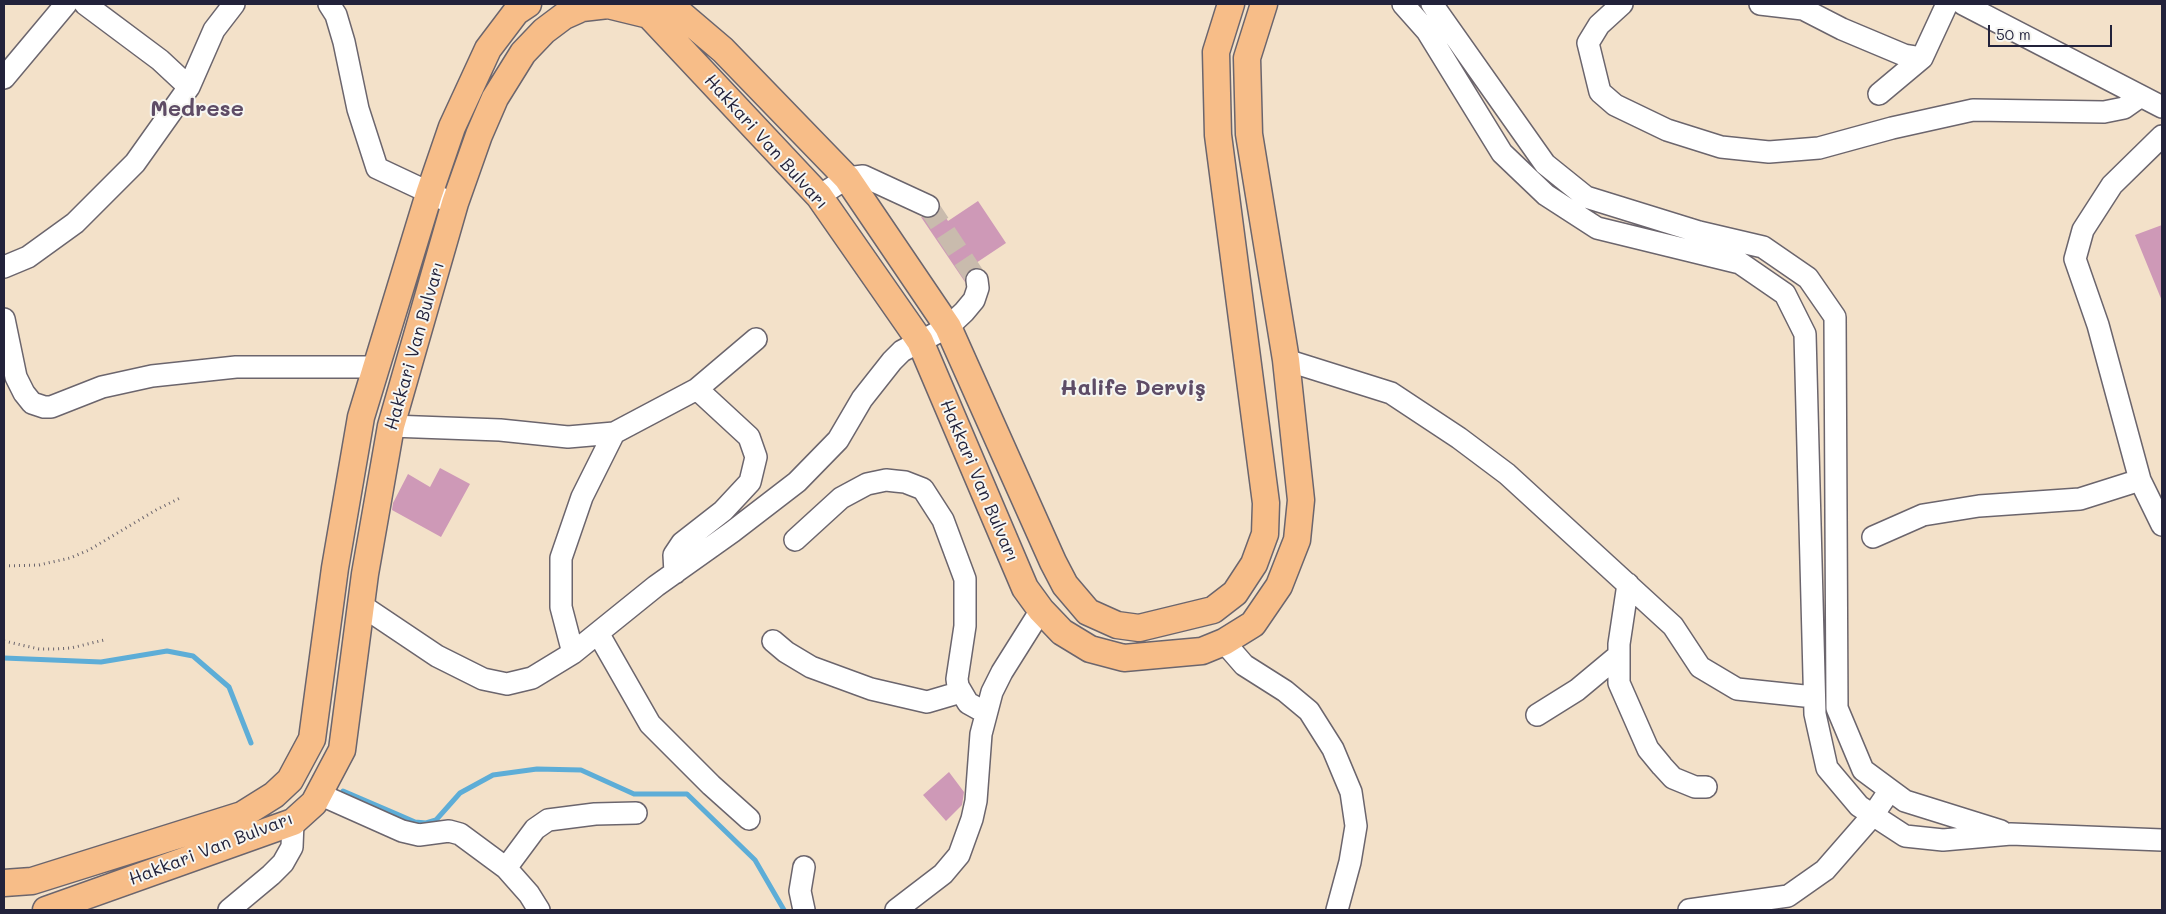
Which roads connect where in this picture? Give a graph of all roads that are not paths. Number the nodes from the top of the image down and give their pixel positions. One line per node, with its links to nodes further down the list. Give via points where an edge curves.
1 (66, 4): 17 (street)
2 (85, 4): 18 (street, via 160,60)
3 (234, 4): 18 (street, via 214,30)
4 (329, 4): 24 (street, via 344,42 358,109 377,168)
5 (528, 4): 24 (main road, Hakkari Van Bulvarı, via 516,12 488,49 452,127)
6 (669, 4): 23 (main road, Hakkari Van Bulvarı, via 723,50)
7 (1231, 4): 31 (main road, Hakkari Van Bulvarı, via 1216,52 1218,135 1266,504 1265,534 1254,564 1235,593 1213,610 1139,628 1117,625 1088,612 1065,585 1053,562)
8 (1264, 4): 34 (main road, Hakkari Van Bulvarı, via 1247,58 1249,134)
9 (1403, 4): 53 (street, via 1427,31 1502,153 1546,196 1597,228 1740,264 1785,294 1805,334)
10 (1432, 4): 57 (street, via 1545,164 1586,198 1699,232 1763,247 1808,278 1835,317 1837,708 1863,770)
11 (1622, 4): 20 (street, via 1599,25 1588,43 1600,92 1615,105 1667,130 1720,147 1769,152 1819,148 1973,110 2104,112 2124,108)
12 (1760, 4): 16 (street, via 1803,8 1842,30 1904,55)
13 (1947, 4): 16 (street)
14 (1962, 4): 20 (street)
15 (581, 6): 25 (main road, Hakkari Van Bulvarı, via 608,5 649,15); 26 (main road, Hakkari Van Bulvarı, via 544,31 523,53 495,98)
16 (1922, 58): 19 (street)
17 (4, 78)
18 (189, 87): 28 (street, via 135,163 96,203 75,223 28,257)
19 (1879, 94)
20 (2141, 96): 21 (street)
21 (2162, 107)
22 (2162, 136): 39 (street, via 2112,185 2083,230 2075,259 2098,325)
23 (847, 178): 25 (street); 27 (street, via 863,176); 31 (main road, Hakkari Van Bulvarı)
24 (428, 194): 26 (street); 35 (main road, Hakkari Van Bulvarı)
25 (820, 196): 33 (main road, Hakkari Van Bulvarı)
26 (455, 203): 37 (main road, Hakkari Van Bulvarı)
27 (928, 206)
28 (4, 268)
29 (977, 280): 31 (street, via 974,300)
30 (4, 319): 35 (street, via 16,377 27,398 44,407 102,387 152,376 236,367)
31 (948, 327): 33 (street)
32 (756, 340): 36 (street)
33 (920, 341): 43 (street, via 902,351 881,373 838,440 797,482); 46 (main road, Hakkari Van Bulvarı, via 1025,588)
34 (1286, 360): 44 (street, via 1391,393 1460,438 1507,474); 49 (main road, Hakkari Van Bulvarı, via 1301,500 1297,540 1279,586 1253,624)
35 (376, 367): 59 (main road, Hakkari Van Bulvarı, via 361,418 335,568 312,739 290,780)
36 (697, 388): 38 (street); 43 (street, via 749,437 756,457 750,482 723,511 682,543 674,556)
37 (391, 426): 38 (street, via 500,430 568,437); 45 (main road, Hakkari Van Bulvarı)
38 (614, 433): 50 (street, via 582,497 561,558 561,607)
39 (2140, 480): 40 (street); 41 (street, via 2080,499 1979,506 1923,515)
40 (2162, 524)
41 (1873, 537)
42 (795, 540): 52 (street, via 841,498 867,484 886,480 905,482 923,489 943,520 965,579 965,626 957,679)
43 (675, 573): 47 (street)
44 (1628, 584): 51 (street); 53 (street, via 1674,626 1700,667 1737,689)
45 (361, 605): 50 (street, via 437,656 495,682 515,683 532,678); 58 (main road, Hakkari Van Bulvarı, via 342,750)
46 (1041, 610): 49 (main road, Hakkari Van Bulvarı, via 1062,632 1090,649 1124,658 1202,652); 54 (street, via 1002,672)
47 (598, 633): 50 (street); 62 (street, via 650,724)
48 (773, 641): 52 (street, via 811,668 871,689 927,702)
49 (1224, 642): 74 (street, via 1244,665 1309,711 1333,749 1350,792 1356,826)
50 (573, 653)
51 (1619, 655): 55 (street, via 1578,690); 56 (street, via 1619,683 1648,749 1672,778 1695,787)
52 (961, 692): 54 (street, via 968,703)
53 (1814, 697): 61 (street, via 1827,768 1859,806)
54 (986, 713): 73 (street, via 976,801 963,846 943,874)
55 (1537, 715)
56 (1706, 787)
57 (1890, 790): 61 (street); 64 (street, via 1905,801)
58 (319, 794): 63 (main road, Hakkari Van Bulvarı); 67 (street, via 410,833 454,832)
59 (274, 795): 63 (main road); 68 (main road, Hakkari Van Bulvarı, via 233,818 32,881)
60 (636, 814): 67 (street, via 594,814 548,820 535,829)
61 (1873, 815): 64 (street, via 1905,836 1943,840); 75 (street, via 1825,870 1788,896)
62 (750, 820)
63 (293, 822): 69 (main road, Hakkari Van Bulvarı); 70 (street, via 292,847 283,863)
64 (2011, 834): 65 (street)
65 (2162, 840)
66 (804, 867): 72 (street, via 800,891)
67 (506, 868): 71 (street)
68 (4, 883)
69 (46, 910)
70 (229, 910)
71 (539, 910)
72 (804, 910)
73 (896, 910)
74 (1337, 910)
75 (1689, 910)

